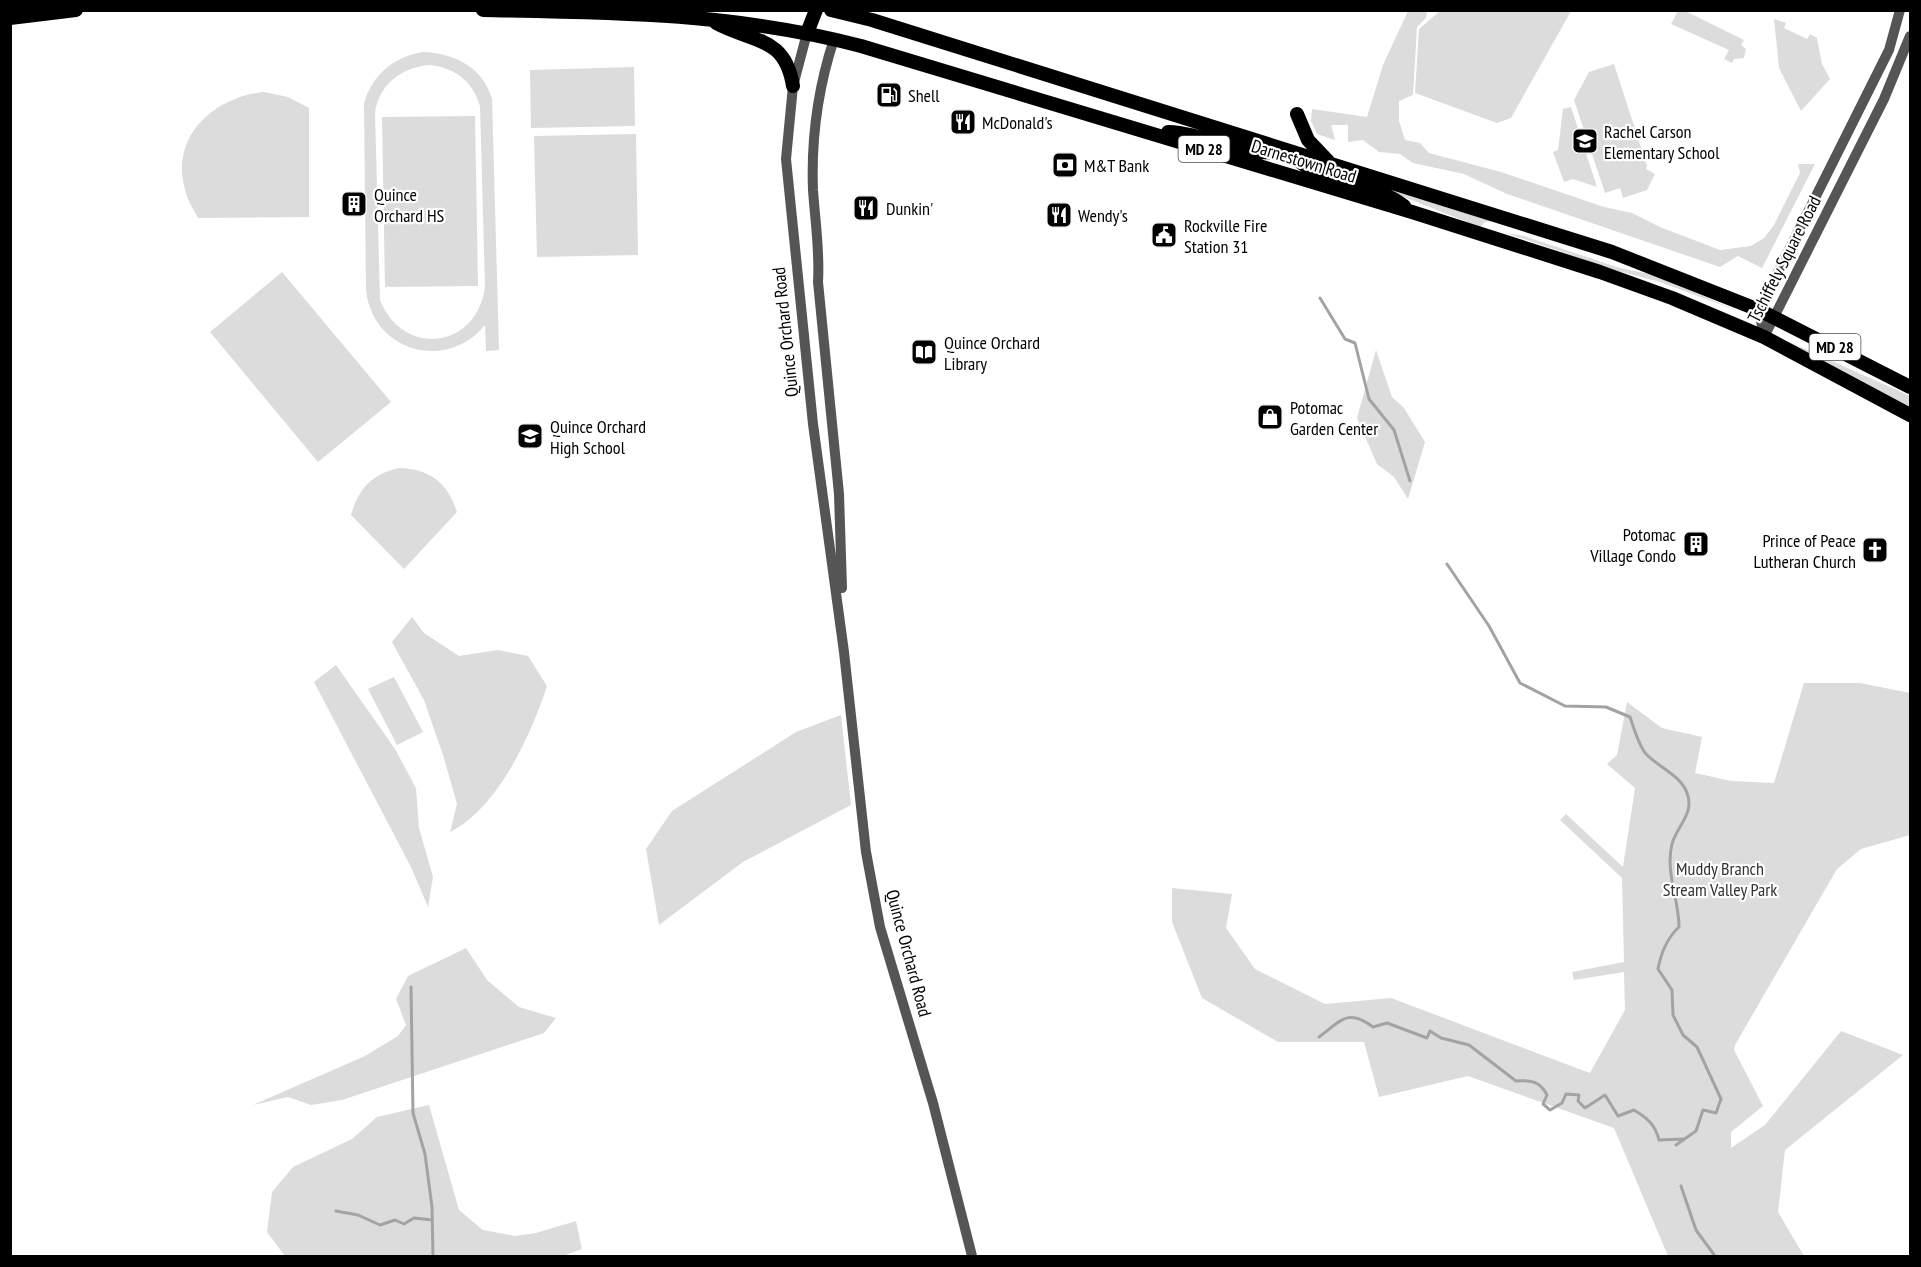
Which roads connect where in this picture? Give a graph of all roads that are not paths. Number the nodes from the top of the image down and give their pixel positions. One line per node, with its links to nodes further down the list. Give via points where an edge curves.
1 (76, 10): 6 (main road)
2 (483, 10): 7 (main road, Darnestown Road / MD 28)
3 (816, 10): 8 (main road, Quince Orchard Road)
4 (1900, 10): 17 (street, Tschiffely Square Road, via 1889,50)
5 (840, 11): 10 (main road, Quince Orchard Road); 14 (main road, Darnestown Road / MD 28)
6 (10, 18)
7 (709, 18): 8 (main road, Darnestown Road / MD 28); 11 (main road, via 732,32 772,45 791,73)
8 (807, 33): 10 (main road, Darnestown Road / MD 28); 11 (street, Quince Orchard Road)
9 (1911, 36): 18 (street, Tschiffely Square Road, via 1884,99)
10 (834, 39): 13 (main road, Darnestown Road / MD 28); 22 (street, Quince Orchard Road, via 818,100 813,180 818,282 838,494)
11 (793, 87): 22 (street, Quince Orchard Road, via 786,159 813,424)
12 (1297, 114): 15 (main road, via 1308,140)
13 (1147, 132): 14 (main road, via 1180,133 1245,150); 16 (main road, Darnestown Road / MD 28)
14 (1286, 150): 15 (main road, Darnestown Road / MD 28); 16 (main road, via 1308,168 1391,195)
15 (1332, 164): 17 (main road, Darnestown Road / MD 28, via 1612,252)
16 (1412, 212): 19 (main road, Darnestown Road / MD 28, via 1600,272)
17 (1759, 310): 18 (main road, Darnestown Road / MD 28); 19 (street, Tschiffely Square Road)
18 (1774, 317): 19 (street, Tschiffely Square Road); 20 (main road, Darnestown Road / MD 28)
19 (1764, 337): 21 (main road, Darnestown Road / MD 28)
20 (1911, 387)
21 (1911, 415)
22 (844, 652): 23 (street, Quince Orchard Road, via 862,822 880,927 933,1103)
23 (972, 1257)

